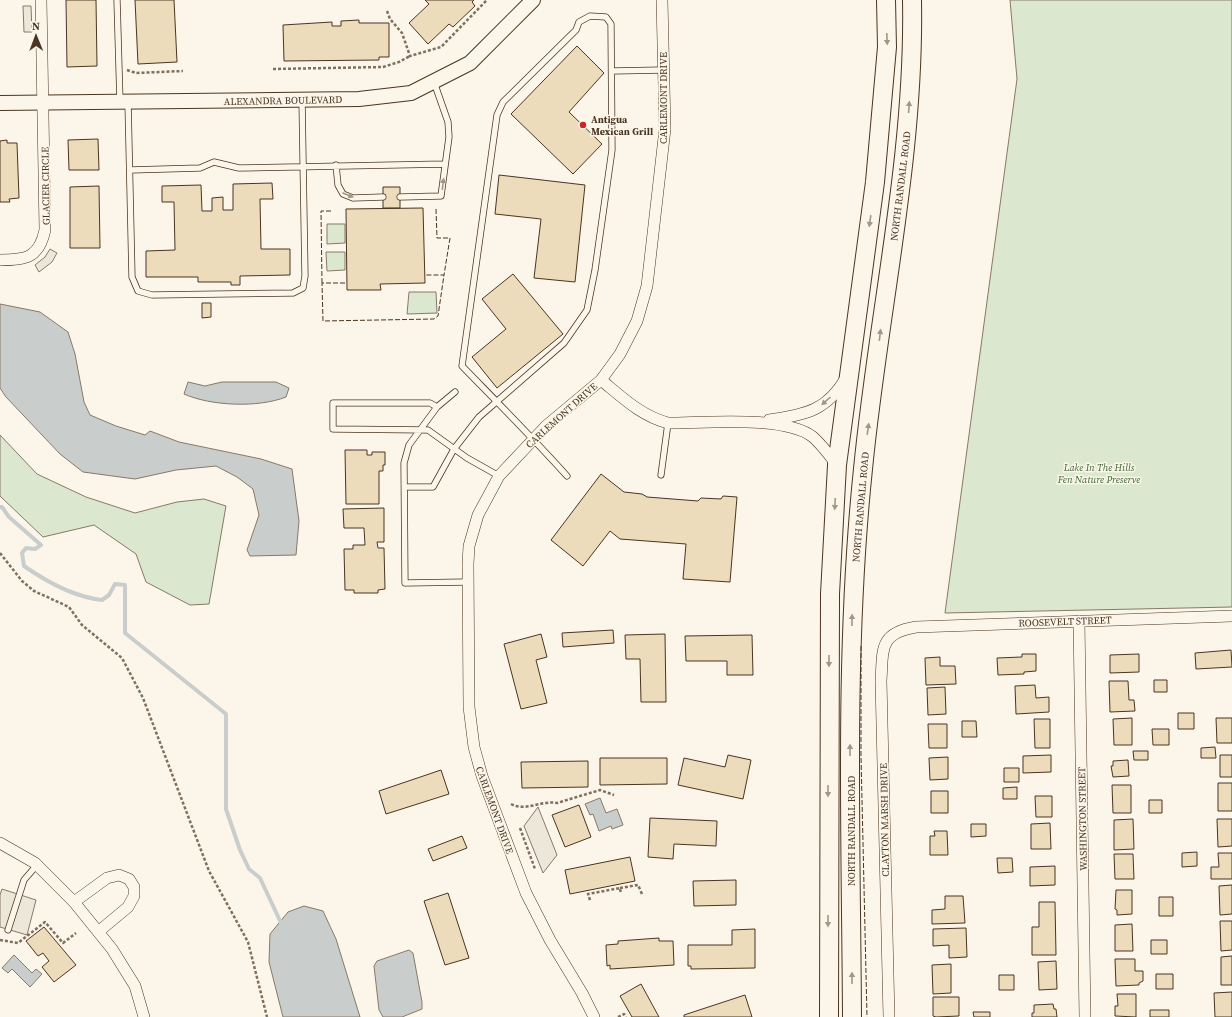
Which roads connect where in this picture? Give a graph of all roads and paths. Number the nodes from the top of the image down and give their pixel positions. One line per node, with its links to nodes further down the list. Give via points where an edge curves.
1 (40, 0): 19 (street)
2 (117, 0): 17 (lane)
3 (487, 0): 9 (path, via 441,47)
4 (533, 0): 15 (street, ALEXANDRA BOULEVARD, via 470,63)
5 (662, 0): 12 (street, CARLEMONT DRIVE)
6 (886, 0): 27 (main road, one-way to 27, via 887,47 875,182)
7 (912, 0): 68 (main road, NORTH RANDALL ROAD, one-way to 7, via 852,599 863,467 906,146 913,48)
8 (386, 11): 9 (path, via 402,34)
9 (410, 56): 10 (path, via 383,68)
10 (273, 68)
11 (124, 69): 13 (path, via 136,73)
12 (663, 70): 14 (lane); 28 (street, CARLEMONT DRIVE, via 665,130 648,286 636,321 620,354)
13 (184, 71)
14 (612, 71): 30 (lane, via 611,154 587,310 564,343); 30 (lane, via 611,24 606,17 590,16 579,22 576,30 503,102 497,115 462,366)
15 (433, 82): 16 (street, ALEXANDRA BOULEVARD, via 411,93 359,99); 20 (lane, via 448,122 449,137)
16 (302, 99): 17 (street, ALEXANDRA BOULEVARD); 22 (lane)
17 (124, 102): 19 (street, ALEXANDRA BOULEVARD); 23 (lane)
18 (0, 103): 19 (street, ALEXANDRA BOULEVARD)
19 (43, 103): 26 (street, GLACIER CIRCLE, via 45,230 42,245 22,260)
20 (445, 164): 21 (lane); 25 (lane, one-way to 20, via 441,196)
21 (336, 165): 22 (lane); 24 (lane, one-way to 24, via 338,185 343,194 354,198)
22 (303, 167): 23 (lane, via 239,168 214,162 200,168); 23 (lane, via 305,276 303,288 293,293 152,295 138,292 132,277)
23 (130, 170)
24 (383, 197)
25 (400, 197)
26 (0, 260)
27 (850, 371): 32 (street, one-way to 32, via 823,405 806,414); 37 (main road)
28 (601, 380): 33 (street, via 633,407); 35 (street, CARLEMONT DRIVE)
29 (455, 392): 31 (lane)
30 (496, 401): 35 (lane); 36 (lane)
31 (437, 407): 34 (lane); 34 (lane, via 430,403 333,403 333,429)
32 (754, 422): 33 (street); 37 (street, via 792,426 808,434)
33 (668, 423): 38 (lane)
34 (421, 430): 36 (lane, via 428,430); 41 (lane, via 409,445 404,463)
35 (533, 439): 39 (street, CARLEMONT DRIVE); 40 (lane)
36 (454, 449): 39 (lane); 41 (lane, via 433,487)
37 (837, 465): 67 (main road, one-way to 67, via 829,631)
38 (660, 475)
39 (499, 476): 43 (street, CARLEMONT DRIVE, via 478,515 469,546)
40 (567, 476)
41 (405, 487): 43 (lane, via 405,583)
42 (0, 553): 63 (path, via 28,586 69,607 82,625 122,658 143,698 209,870 248,942)
43 (467, 582): 64 (street, CARLEMONT DRIVE, via 469,707 474,746 482,776 526,893)
44 (1232, 616): 45 (street, ROOSEVELT STREET)
45 (1079, 621): 46 (street, ROOSEVELT STREET, via 916,627); 70 (street, WASHINGTON STREET)
46 (899, 630): 69 (street, CLAYTON MARSH DRIVE, via 882,650 881,681)
47 (614, 795): 48 (path, via 600,790 556,803 519,808)
48 (510, 804)
49 (520, 828): 52 (path)
50 (0, 843): 51 (street)
51 (37, 865): 57 (street); 58 (lane, via 24,880)
52 (535, 869)
53 (620, 888): 54 (path); 55 (path, via 638,885); 56 (path, via 588,894)
54 (621, 894)
55 (642, 894)
56 (590, 900)
57 (74, 902): 59 (street); 59 (street, via 107,878 119,875 129,879 134,887 134,896 128,907)
58 (8, 930)
59 (98, 932): 62 (street, via 135,986)
60 (76, 934): 61 (path, via 63,943 45,922 18,943)
61 (0, 940)
62 (144, 1017)
63 (267, 1017)
64 (594, 1017)
65 (618, 1017): 66 (path, via 624,1014)
66 (626, 1017)
67 (829, 1017)
68 (852, 1017)
69 (888, 1017)
70 (1085, 1017)

